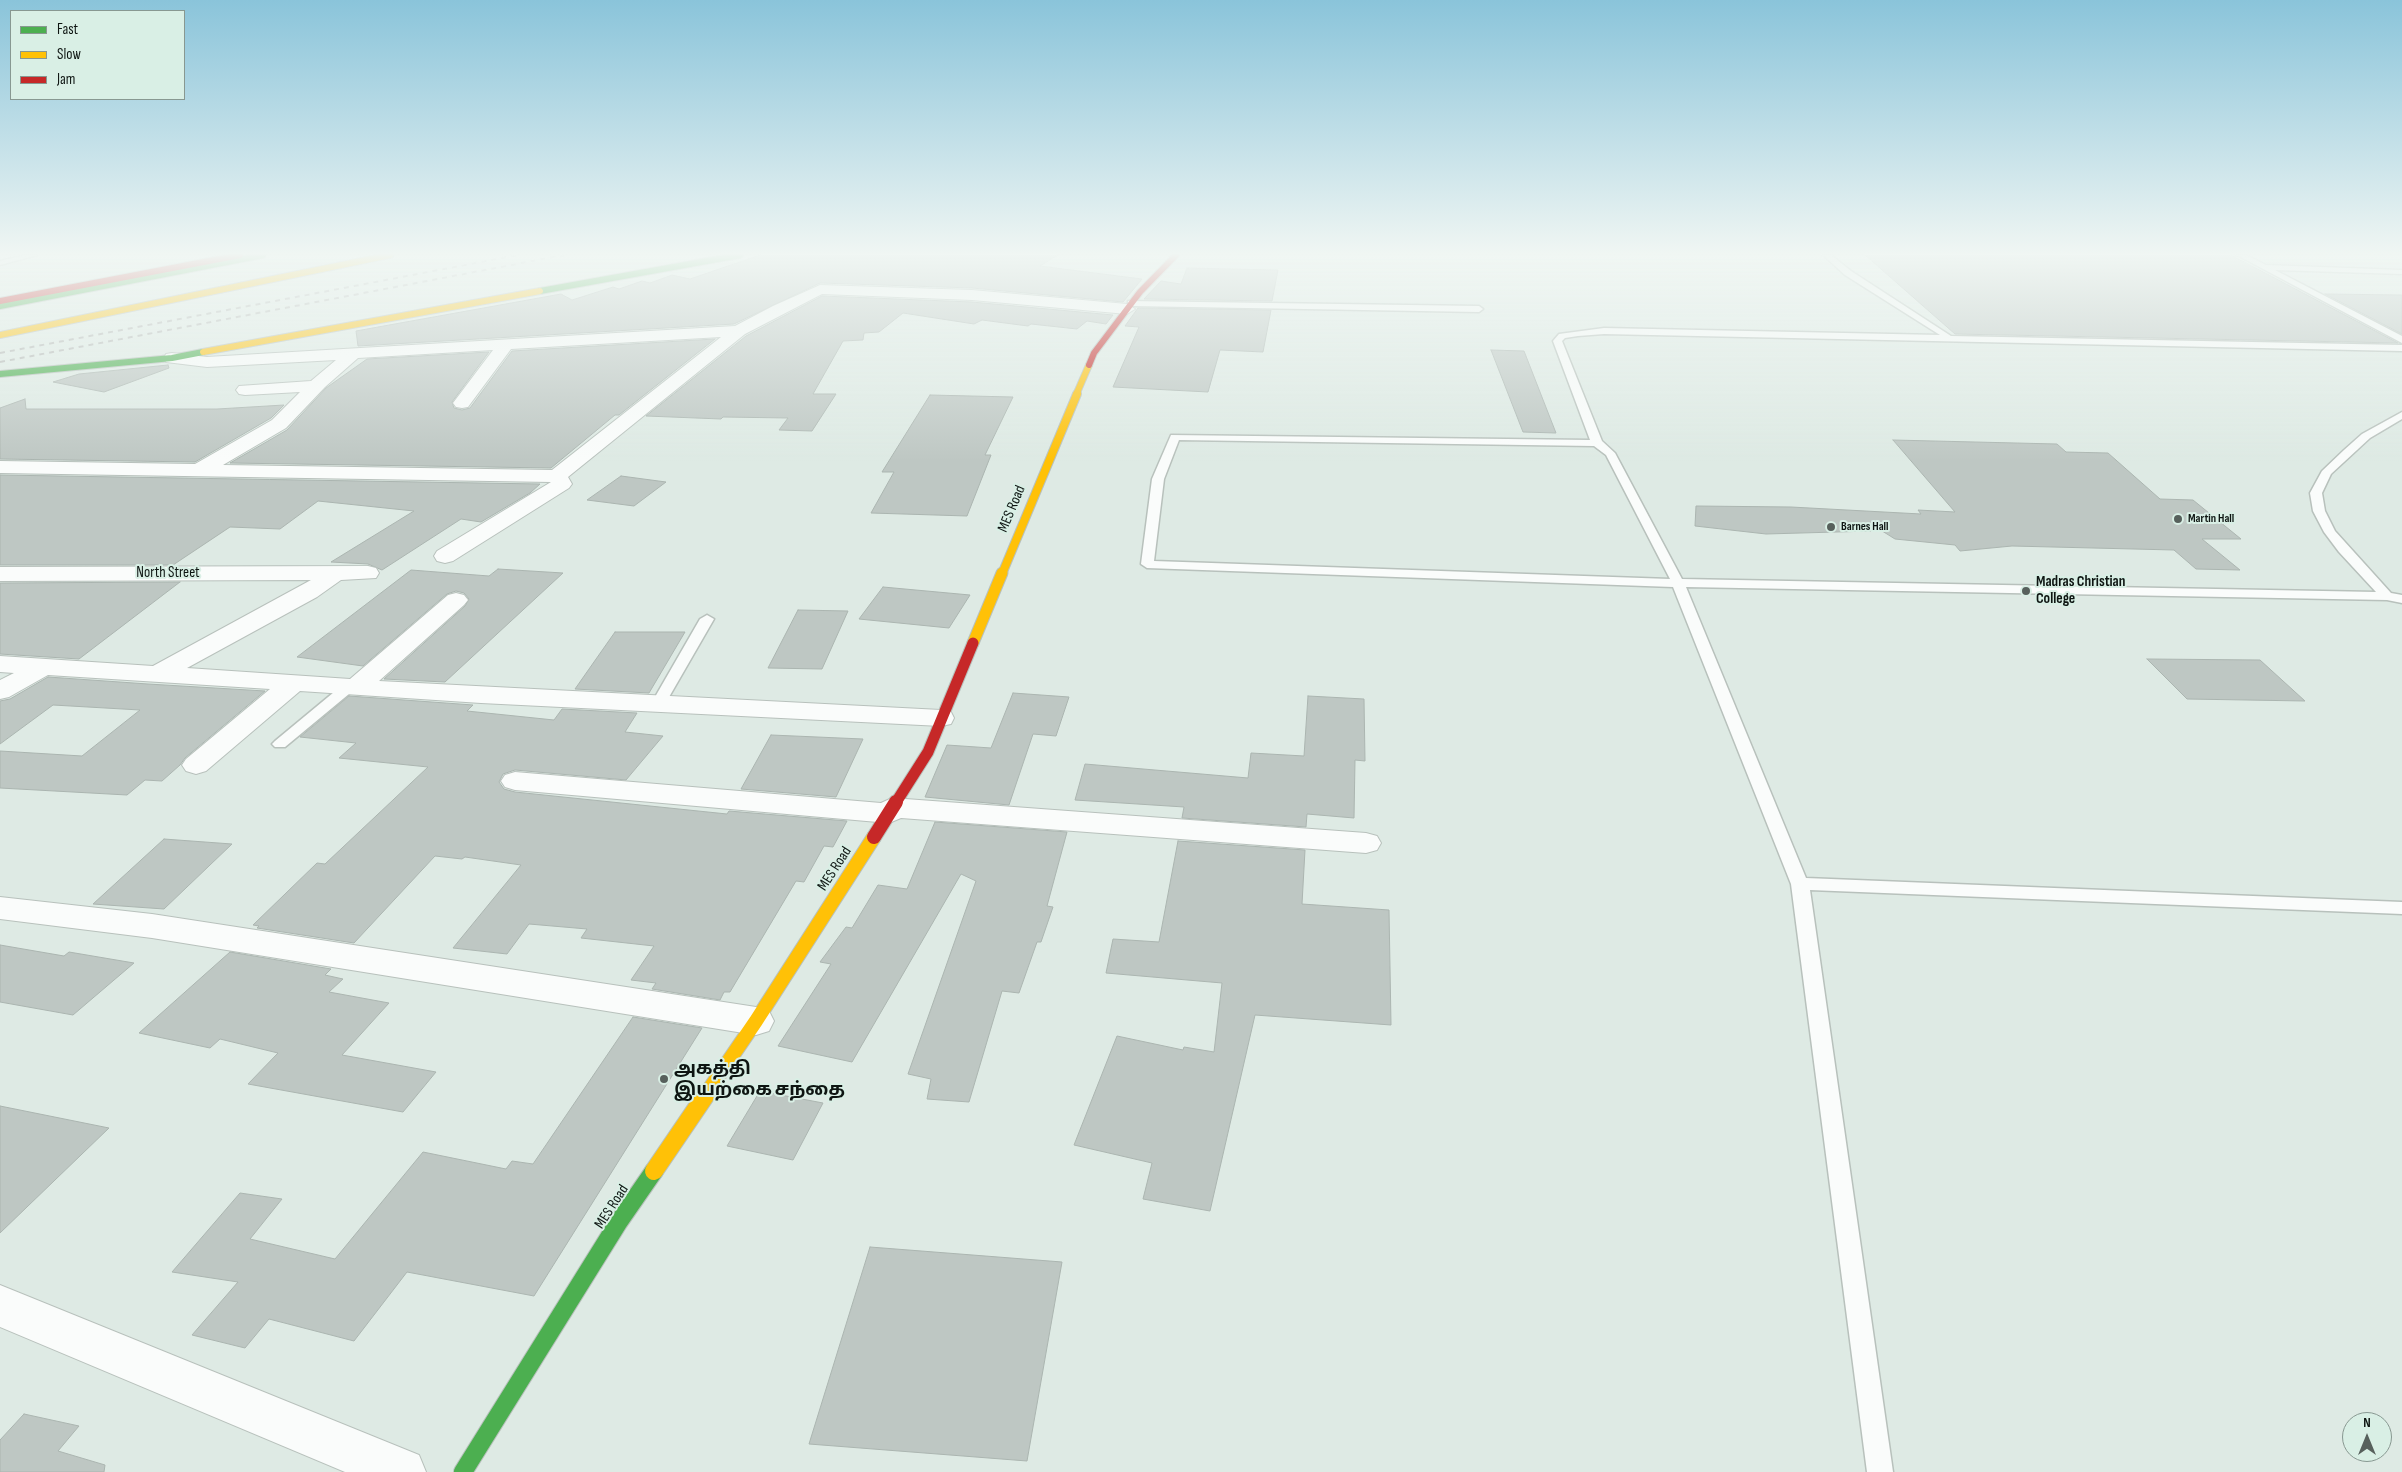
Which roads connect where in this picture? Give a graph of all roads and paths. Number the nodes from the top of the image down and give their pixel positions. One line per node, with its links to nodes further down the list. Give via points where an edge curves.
1 (55, 324): 8 (street)
2 (361, 324): 14 (street)
3 (751, 324): 7 (street)
4 (1116, 324): 40 (street, MES Road, via 1094,353)
5 (1925, 324): 9 (lane)
6 (2371, 324): 10 (lane)
7 (739, 331): 11 (street); 23 (street)
8 (0, 335)
9 (1951, 337): 12 (lane); 20 (lane, via 1604,331 1562,336 1557,341 1560,351)
10 (2402, 340)
11 (506, 345): 13 (street); 18 (street)
12 (2402, 348)
13 (353, 354): 14 (street, via 207,362); 16 (street)
14 (172, 358): 15 (street)
15 (0, 374)
16 (316, 386): 17 (street); 22 (street, via 279,424)
17 (245, 390)
18 (462, 403)
19 (2402, 415): 29 (lane, via 2366,436 2348,452 2326,473 2316,493 2319,511 2330,532)
20 (1597, 443): 28 (lane, via 1610,453); 28 (lane, via 1175,437 1158,480 1147,564)
21 (0, 467): 22 (street)
22 (197, 471): 23 (street)
23 (557, 476): 24 (street, via 562,484)
24 (445, 556)
25 (336, 573): 26 (street, North Street); 27 (street, North Street); 35 (street, via 309,592)
26 (368, 573)
27 (0, 574)
28 (1678, 583): 29 (lane); 46 (lane)
29 (2387, 596): 31 (lane)
30 (456, 600): 37 (street)
31 (2402, 600)
32 (708, 619): 39 (lane)
33 (0, 664): 34 (street)
34 (45, 666): 35 (street); 38 (street)
35 (159, 673): 36 (street)
36 (295, 682): 37 (street); 42 (street)
37 (353, 686): 39 (street); 41 (lane)
38 (0, 690)
39 (658, 704): 40 (street)
40 (941, 718): 44 (street, MES Road, via 928,752)
41 (280, 744)
42 (196, 765)
43 (515, 781): 44 (street)
44 (890, 810): 45 (street); 49 (street, MES Road)
45 (1366, 843)
46 (1800, 884): 48 (lane); 53 (lane)
47 (0, 908): 49 (street, via 152,926)
48 (2402, 908)
49 (756, 1021): 52 (street, MES Road, via 618,1223)
50 (0, 1306): 51 (street)
51 (402, 1472)
52 (463, 1472)
53 (1880, 1472)

